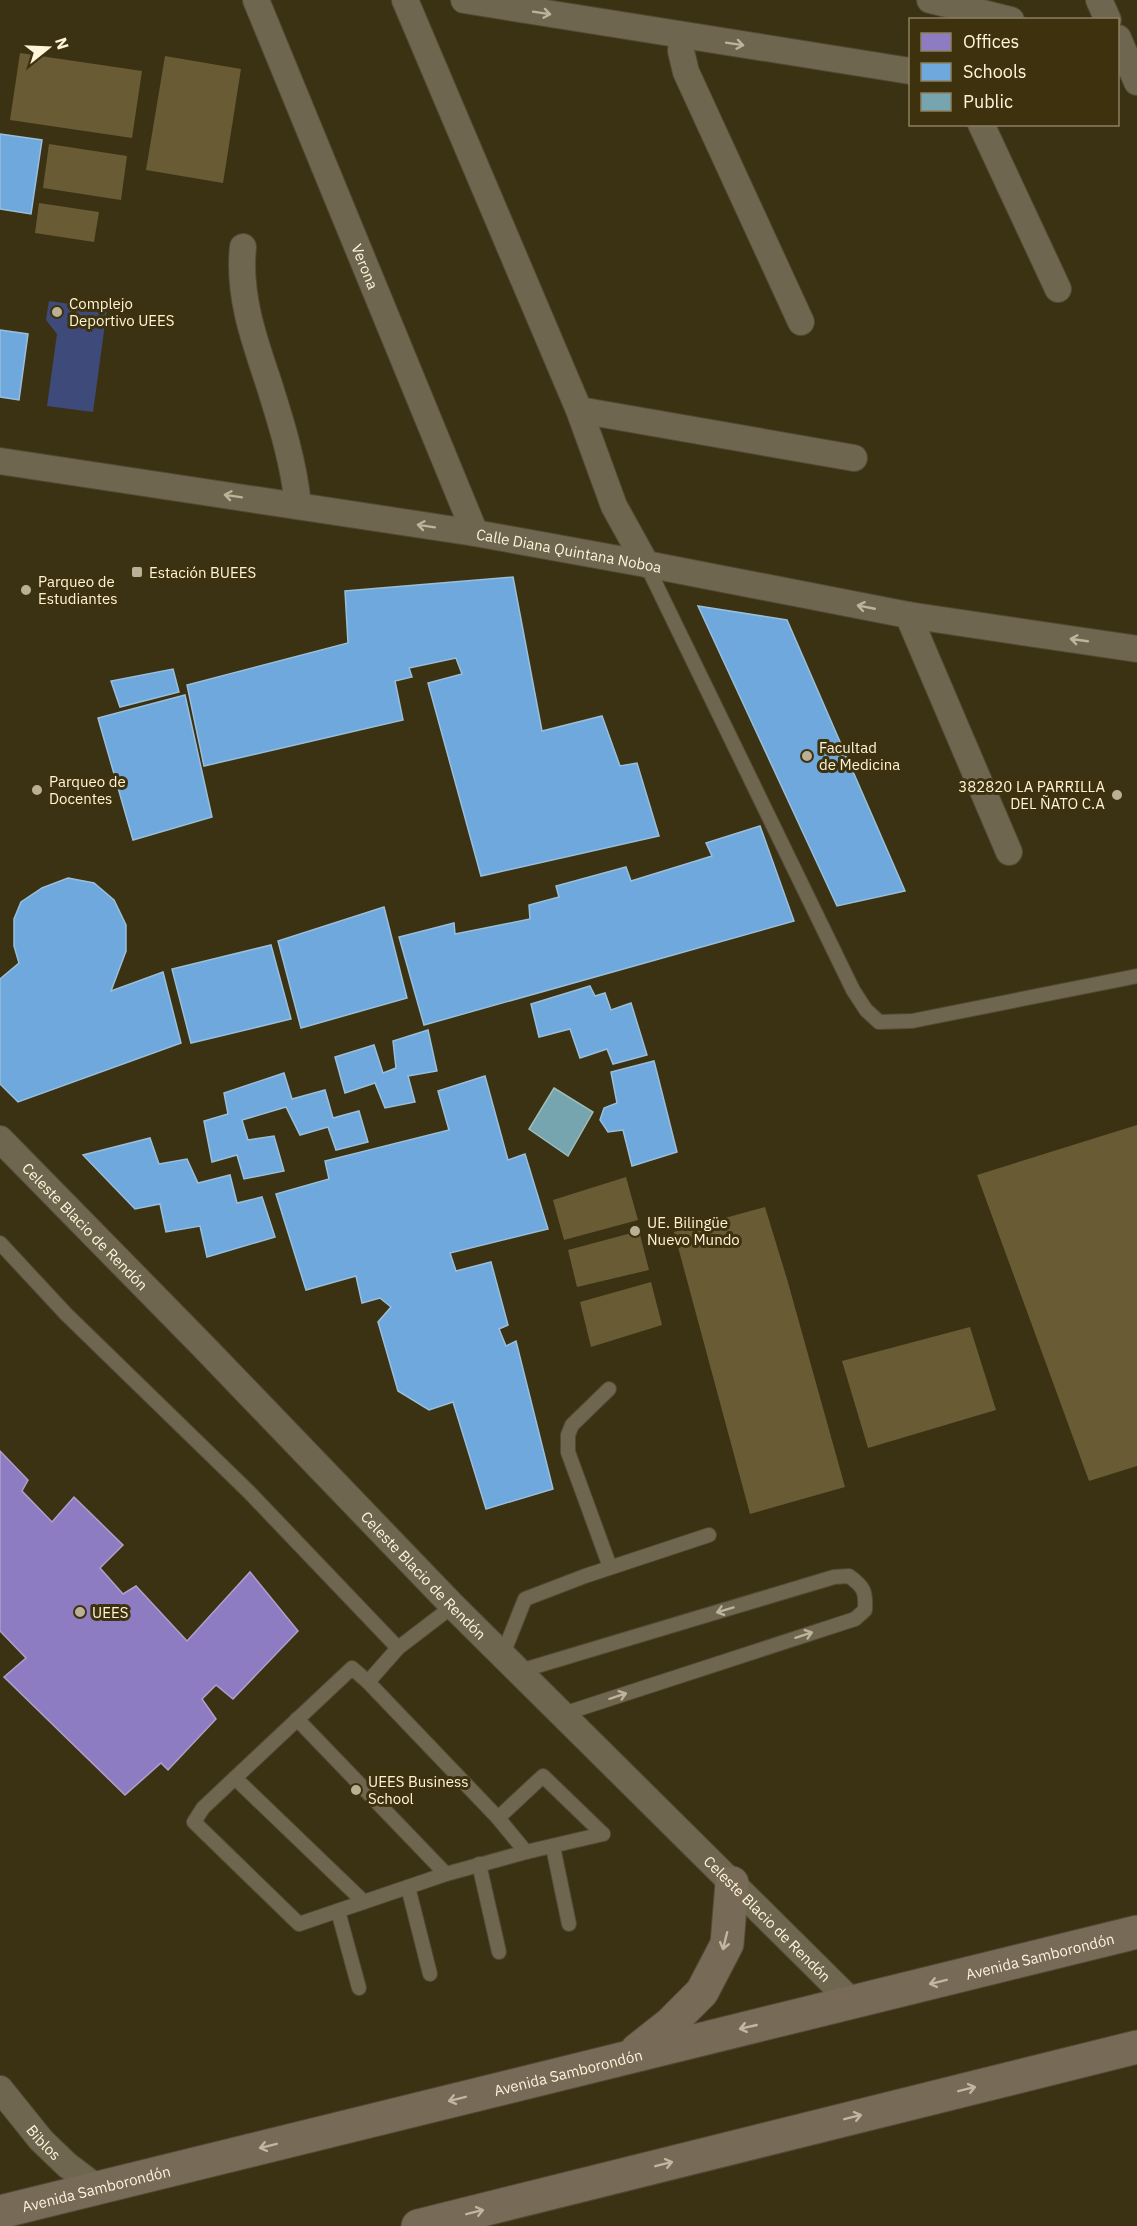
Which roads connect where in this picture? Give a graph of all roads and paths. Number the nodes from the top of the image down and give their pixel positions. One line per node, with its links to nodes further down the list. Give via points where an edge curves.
1 (256, 0): 22 (street, Verona)
2 (405, 0): 18 (street)
3 (464, 0): 10 (street, one-way to 10)
4 (922, 0): 7 (street)
5 (930, 0): 8 (street)
6 (1099, 0): 9 (street)
7 (930, 18)
8 (1003, 18)
9 (1107, 18)
10 (682, 36): 12 (street, one-way to 12); 17 (street, via 686,72)
11 (1119, 43): 13 (street)
12 (909, 71)
13 (1137, 82)
14 (982, 126): 16 (street)
15 (243, 247): 21 (street, via 242,286 247,313 293,465)
16 (1058, 289)
17 (801, 322)
18 (579, 410): 19 (street); 23 (street, via 614,506)
19 (854, 458)
20 (0, 460): 21 (street, Calle Diana Quintana Noboa, one-way to 20)
21 (298, 506): 22 (street, Calle Diana Quintana Noboa, one-way to 21)
22 (475, 533): 23 (street, Calle Diana Quintana Noboa)
23 (646, 564): 24 (street, Calle Diana Quintana Noboa, one-way to 23); 27 (lane, via 853,990 879,1022 912,1021)
24 (908, 615): 25 (street, Calle Diana Quintana Noboa, one-way to 24); 26 (street)
25 (1137, 649)
26 (1010, 852)
27 (1137, 976)
28 (0, 1139): 33 (street, Celeste Blacio de Rendón)
29 (0, 1243): 34 (lane, via 66,1314 249,1492)
30 (609, 1389): 32 (lane, via 572,1425 568,1452)
31 (709, 1535): 32 (lane)
32 (610, 1567): 35 (lane, via 525,1599)
33 (453, 1606): 34 (lane); 35 (street, Celeste Blacio de Rendón)
34 (398, 1648): 36 (lane)
35 (512, 1663): 37 (street, Celeste Blacio de Rendón); 37 (lane, one-way to 35, via 855,1619 865,1610 866,1595 861,1584 849,1576 834,1577)
36 (368, 1682): 38 (lane, via 352,1668); 40 (lane)
37 (563, 1714): 45 (street, Celeste Blacio de Rendón)
38 (297, 1719): 39 (lane); 44 (lane)
39 (235, 1778): 47 (lane); 48 (lane, via 194,1822 299,1924)
40 (498, 1818): 41 (lane, via 543,1776 603,1834); 42 (lane)
41 (553, 1846): 42 (lane); 49 (lane)
42 (526, 1852): 43 (lane)
43 (479, 1864): 44 (lane); 51 (lane)
44 (446, 1874): 46 (lane)
45 (732, 1883): 54 (street, Celeste Blacio de Rendón); 56 (highway, one-way to 56, via 727,1944 702,1992)
46 (408, 1887): 47 (lane); 52 (lane)
47 (363, 1902): 48 (lane)
48 (338, 1911): 53 (lane)
49 (569, 1924)
50 (1137, 1932): 54 (highway, Avenida Samborondón, one-way to 54)
51 (499, 1952)
52 (430, 1974)
53 (359, 1988)
54 (854, 2003): 56 (highway, Avenida Samborondón, one-way to 56)
55 (1137, 2047): 60 (highway, one-way to 55)
56 (632, 2055): 58 (highway, Avenida Samborondón, one-way to 58)
57 (0, 2089): 58 (street, Biblos, via 41,2140)
58 (96, 2187): 59 (highway, Avenida Samborondón)
59 (0, 2212)
60 (418, 2226)

